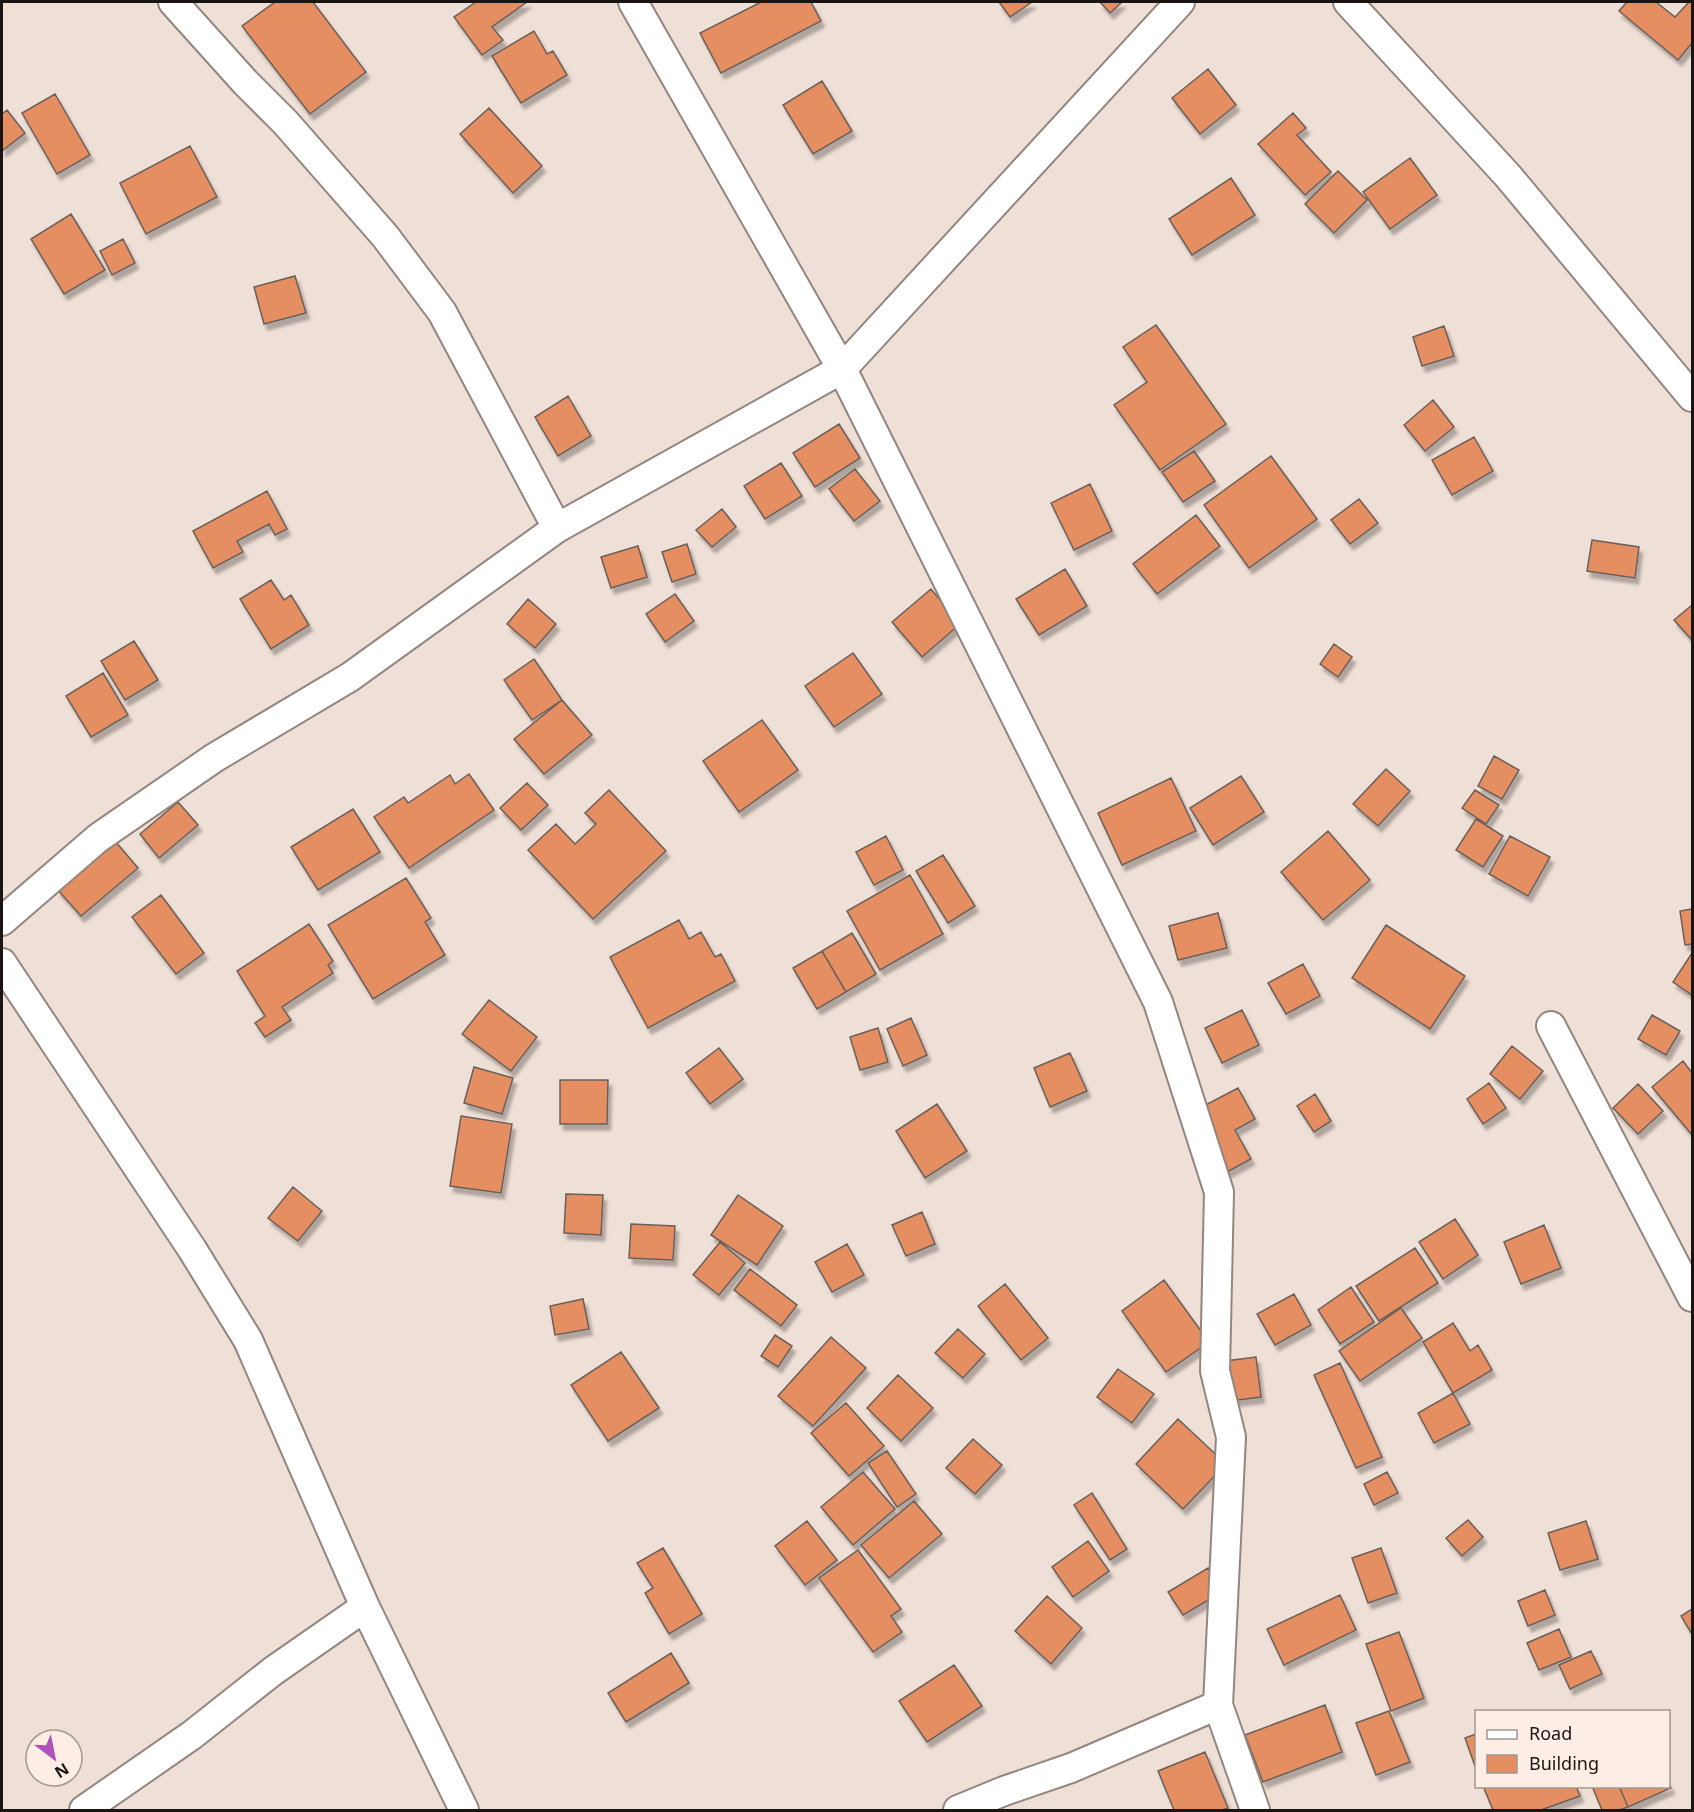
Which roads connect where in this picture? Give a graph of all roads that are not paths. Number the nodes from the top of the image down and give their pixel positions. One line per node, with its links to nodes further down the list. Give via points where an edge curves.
1 (173, 2): 7 (street, via 385,236 442,312)
2 (633, 2): 5 (street)
3 (1180, 2): 5 (street)
4 (1348, 2): 6 (street, via 1508,176)
5 (842, 369): 7 (street); 13 (street, via 1158,1002 1219,1192 1215,1371 1231,1437)
6 (1692, 397)
7 (557, 528): 8 (street, via 350,677 214,758 98,838)
8 (2, 921)
9 (2, 963): 12 (street, via 248,1340)
10 (1551, 1026): 11 (street)
11 (1692, 1297)
12 (365, 1607): 14 (street); 15 (street)
13 (1218, 1705): 16 (street, via 1071,1768); 17 (street)
14 (84, 1810)
15 (464, 1810)
16 (958, 1810)
17 (1255, 1810)

